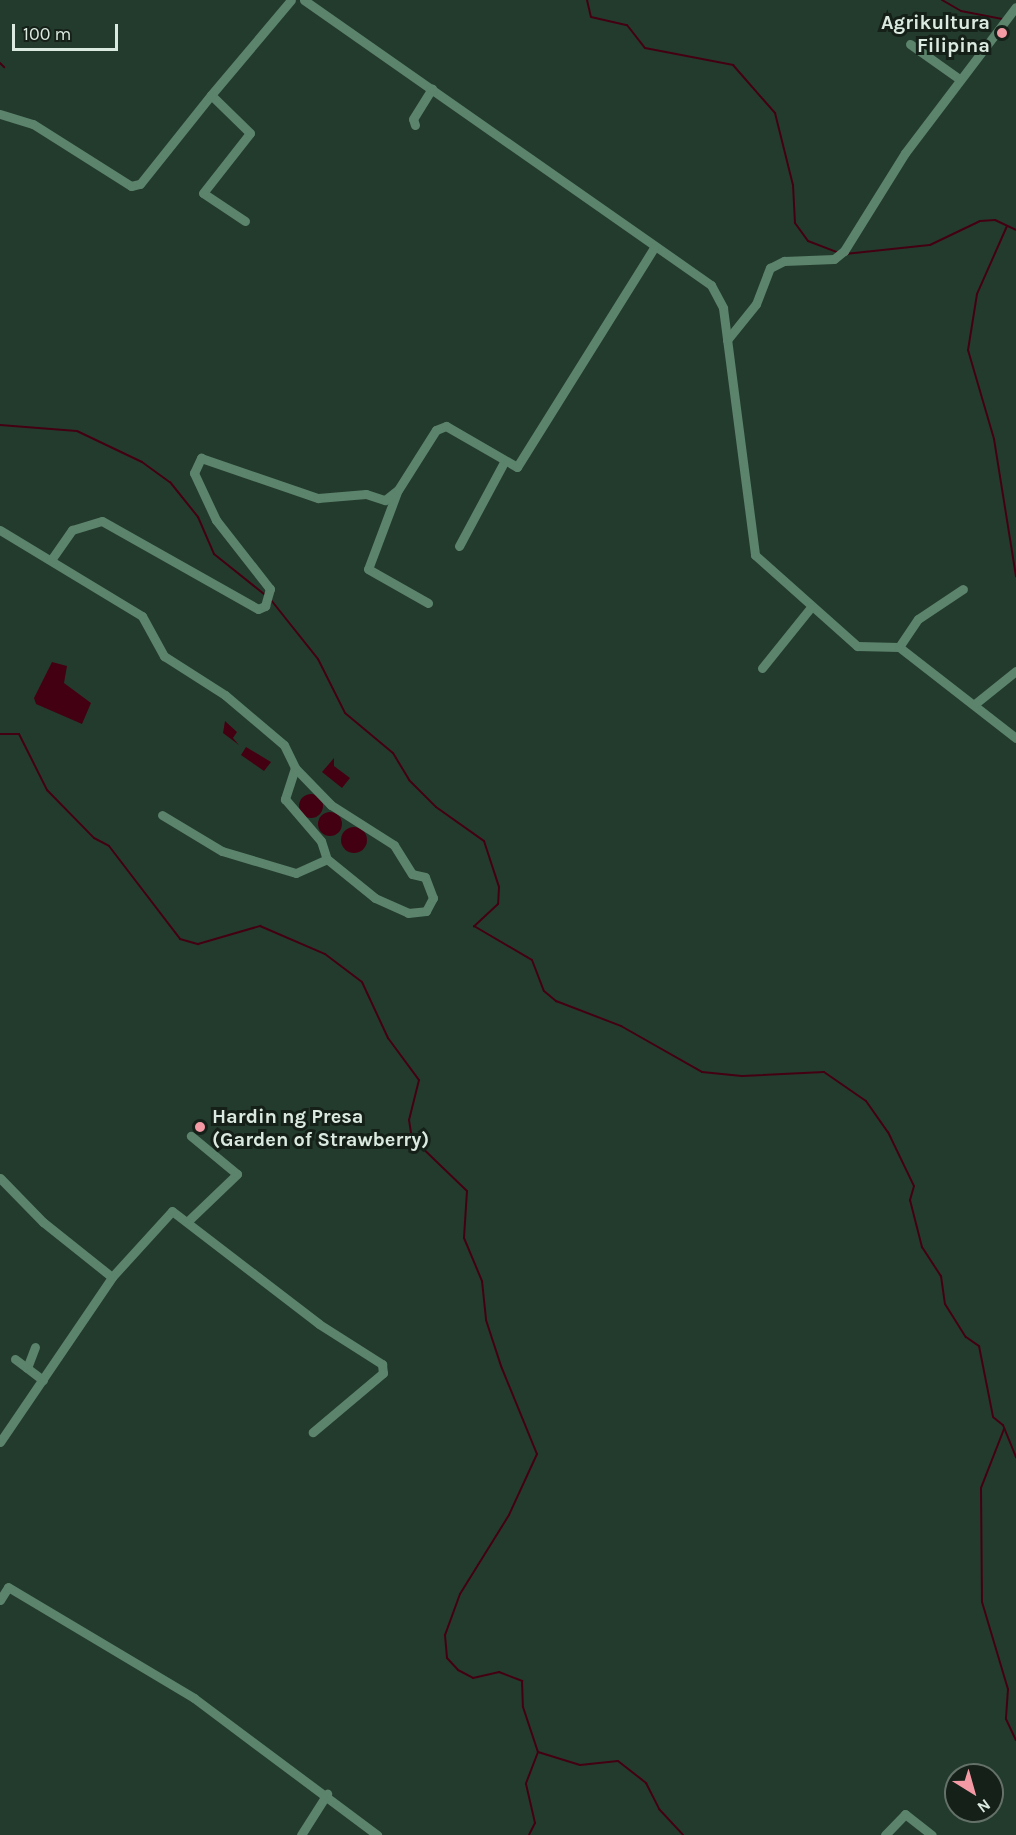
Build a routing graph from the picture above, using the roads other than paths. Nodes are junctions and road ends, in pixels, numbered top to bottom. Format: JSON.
{"nodes":[{"id":1,"x":291,"y":0,"type":"edge"},
{"id":2,"x":304,"y":0,"type":"edge"},
{"id":3,"x":1016,"y":7,"type":"edge"},
{"id":4,"x":910,"y":44,"type":"dead end"},
{"id":5,"x":958,"y":78,"type":"junction"},
{"id":6,"x":432,"y":88,"type":"junction"},
{"id":7,"x":211,"y":95,"type":"junction"},
{"id":8,"x":0,"y":114,"type":"edge"},
{"id":9,"x":416,"y":125,"type":"dead end"},
{"id":10,"x":245,"y":221,"type":"dead end"},
{"id":11,"x":654,"y":248,"type":"junction"},
{"id":12,"x":727,"y":340,"type":"junction"},
{"id":13,"x":504,"y":462,"type":"junction"},
{"id":14,"x":398,"y":490,"type":"junction"},
{"id":15,"x":0,"y":530,"type":"edge"},
{"id":16,"x":459,"y":546,"type":"dead end"},
{"id":17,"x":51,"y":560,"type":"junction"},
{"id":18,"x":963,"y":589,"type":"dead end"},
{"id":19,"x":428,"y":603,"type":"dead end"},
{"id":20,"x":811,"y":607,"type":"junction"},
{"id":21,"x":899,"y":647,"type":"junction"},
{"id":22,"x":762,"y":668,"type":"dead end"},
{"id":23,"x":1016,"y":671,"type":"edge"},
{"id":24,"x":976,"y":704,"type":"junction"},
{"id":25,"x":1016,"y":738,"type":"edge"},
{"id":26,"x":295,"y":768,"type":"junction"},
{"id":27,"x":162,"y":815,"type":"dead end"},
{"id":28,"x":327,"y":859,"type":"junction"},
{"id":29,"x":191,"y":1136,"type":"dead end"},
{"id":30,"x":0,"y":1178,"type":"edge"},
{"id":31,"x":188,"y":1221,"type":"junction"},
{"id":32,"x":112,"y":1277,"type":"junction"},
{"id":33,"x":35,"y":1347,"type":"dead end"},
{"id":34,"x":15,"y":1359,"type":"dead end"},
{"id":35,"x":27,"y":1368,"type":"junction"},
{"id":36,"x":43,"y":1380,"type":"junction"},
{"id":37,"x":313,"y":1432,"type":"dead end"},
{"id":38,"x":0,"y":1442,"type":"edge"},
{"id":39,"x":4,"y":1584,"type":"edge"},
{"id":40,"x":0,"y":1600,"type":"edge"},
{"id":41,"x":327,"y":1794,"type":"junction"},
{"id":42,"x":301,"y":1835,"type":"edge"},
{"id":43,"x":377,"y":1835,"type":"edge"},
{"id":44,"x":885,"y":1835,"type":"edge"},
{"id":45,"x":932,"y":1835,"type":"edge"}],
"edges":[{"from":1,"to":7,"type":"street"},
{"from":2,"to":6,"type":"street"},
{"from":3,"to":5,"type":"street"},
{"from":4,"to":5,"type":"street"},
{"from":5,"to":12,"type":"street"},
{"from":6,"to":9,"type":"street"},
{"from":6,"to":11,"type":"street"},
{"from":7,"to":8,"type":"street"},
{"from":7,"to":10,"type":"street"},
{"from":11,"to":12,"type":"street"},
{"from":11,"to":13,"type":"street"},
{"from":12,"to":20,"type":"street"},
{"from":13,"to":14,"type":"street"},
{"from":13,"to":16,"type":"street"},
{"from":14,"to":17,"type":"street"},
{"from":14,"to":19,"type":"street"},
{"from":15,"to":17,"type":"street"},
{"from":17,"to":26,"type":"street"},
{"from":18,"to":21,"type":"street"},
{"from":20,"to":21,"type":"street"},
{"from":20,"to":22,"type":"street"},
{"from":21,"to":24,"type":"street"},
{"from":23,"to":24,"type":"street"},
{"from":24,"to":25,"type":"street"},
{"from":26,"to":28,"type":"street"},
{"from":26,"to":28,"type":"street"},
{"from":27,"to":28,"type":"street"},
{"from":29,"to":31,"type":"street"},
{"from":30,"to":32,"type":"street"},
{"from":31,"to":32,"type":"street"},
{"from":31,"to":37,"type":"street"},
{"from":32,"to":36,"type":"street"},
{"from":33,"to":35,"type":"street"},
{"from":34,"to":35,"type":"street"},
{"from":35,"to":36,"type":"street"},
{"from":36,"to":38,"type":"street"},
{"from":39,"to":40,"type":"street"},
{"from":39,"to":41,"type":"street"},
{"from":41,"to":42,"type":"street"},
{"from":41,"to":43,"type":"street"},
{"from":44,"to":45,"type":"street"}]}
